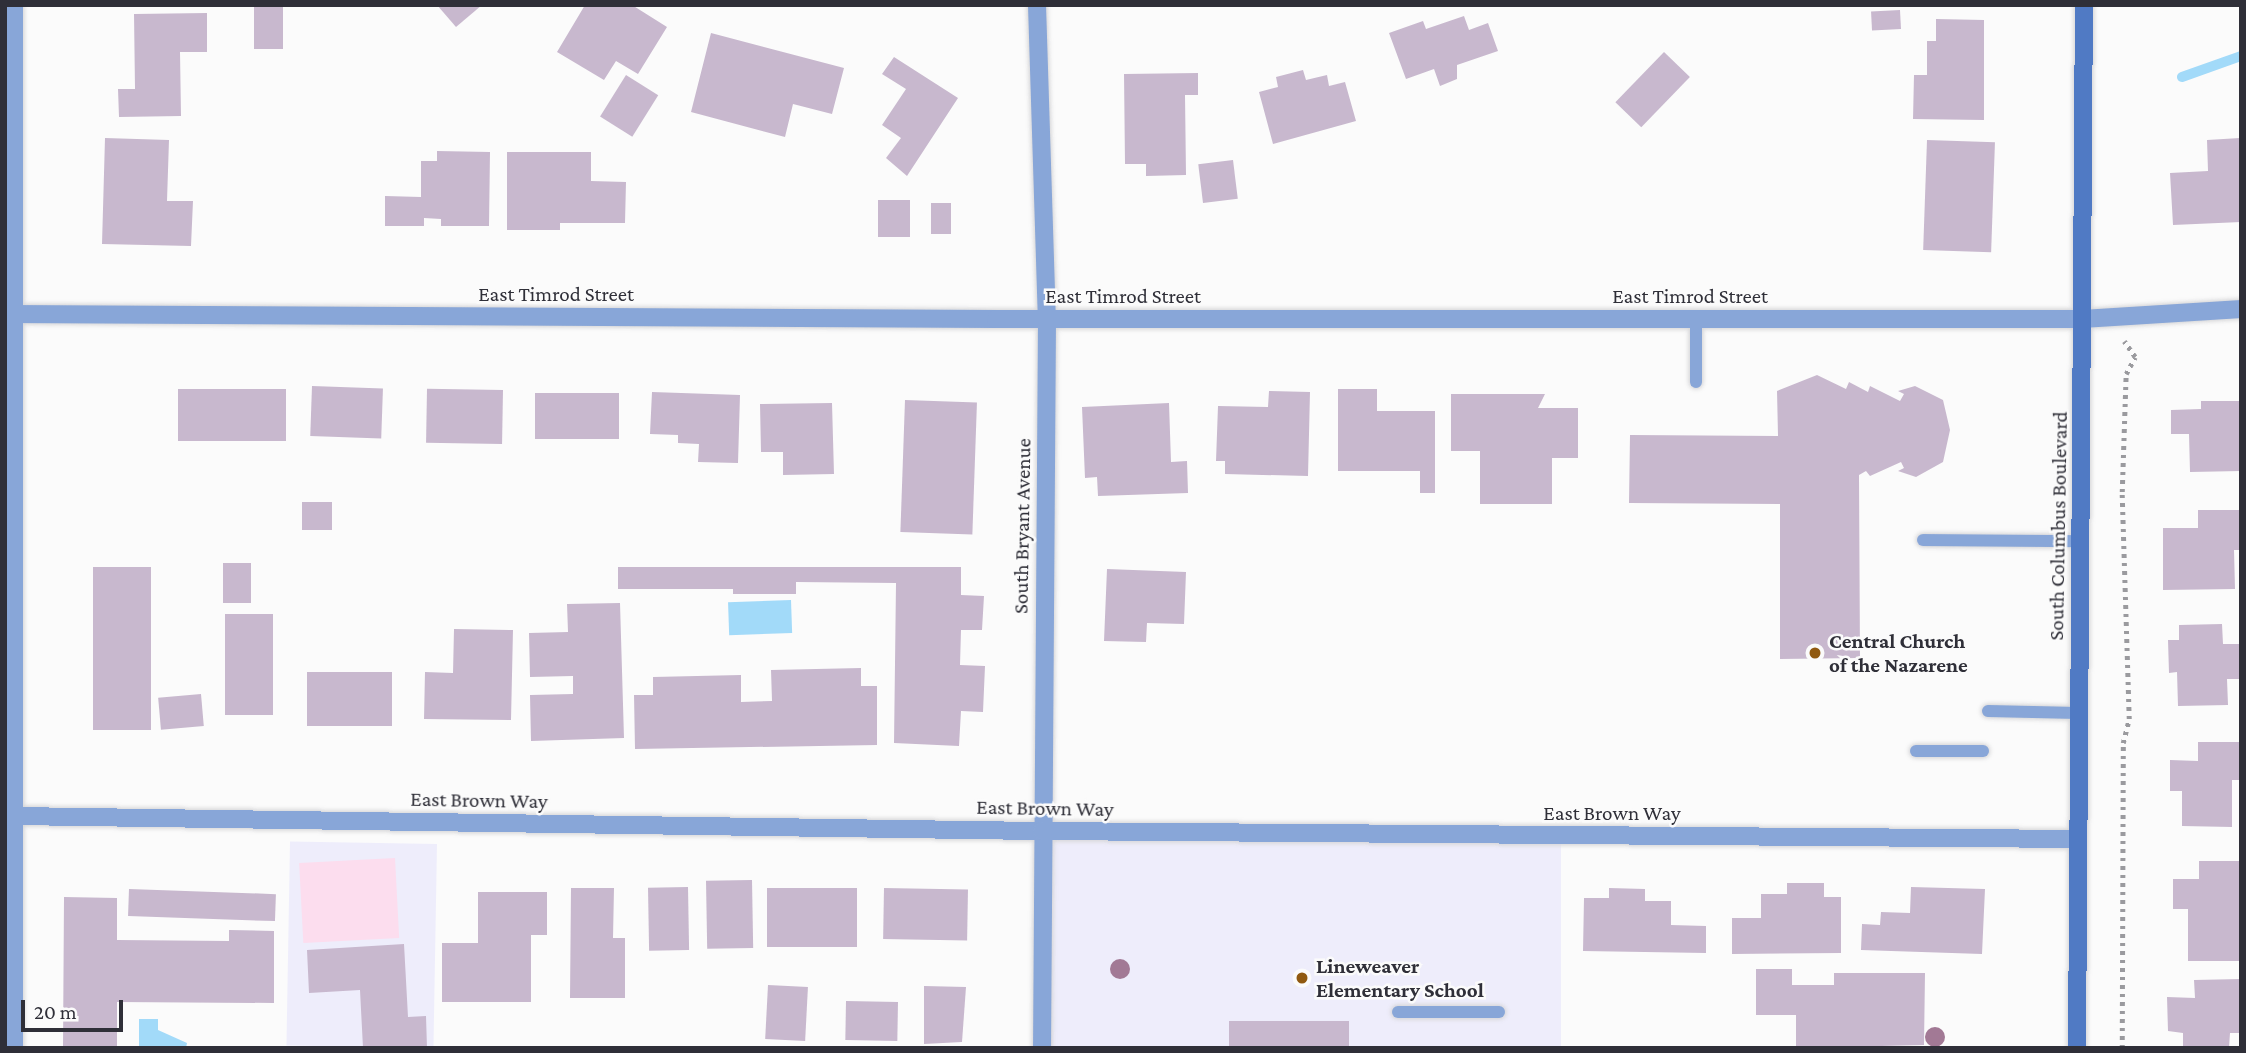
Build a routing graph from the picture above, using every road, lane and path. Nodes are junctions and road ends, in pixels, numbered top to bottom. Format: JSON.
{"nodes":[{"id":1,"x":14,"y":5,"type":"edge"},
{"id":2,"x":1037,"y":5,"type":"edge"},
{"id":3,"x":2084,"y":5,"type":"edge"},
{"id":4,"x":2241,"y":309,"type":"edge"},
{"id":5,"x":9,"y":314,"type":"edge"},
{"id":6,"x":1047,"y":319,"type":"junction"},
{"id":7,"x":1696,"y":319,"type":"junction"},
{"id":8,"x":2083,"y":319,"type":"junction"},
{"id":9,"x":2122,"y":339,"type":"dead end"},
{"id":10,"x":1696,"y":382,"type":"dead end"},
{"id":11,"x":1923,"y":540,"type":"dead end"},
{"id":12,"x":2081,"y":541,"type":"junction"},
{"id":13,"x":1988,"y":711,"type":"dead end"},
{"id":14,"x":2078,"y":713,"type":"junction"},
{"id":15,"x":1916,"y":751,"type":"dead end"},
{"id":16,"x":1983,"y":751,"type":"dead end"},
{"id":17,"x":14,"y":816,"type":"junction"},
{"id":18,"x":1042,"y":831,"type":"junction"},
{"id":19,"x":2076,"y":839,"type":"junction"},
{"id":20,"x":1398,"y":1012,"type":"dead end"},
{"id":21,"x":1499,"y":1012,"type":"dead end"},
{"id":22,"x":13,"y":1048,"type":"edge"},
{"id":23,"x":1042,"y":1048,"type":"edge"},
{"id":24,"x":2077,"y":1048,"type":"edge"},
{"id":25,"x":2122,"y":1048,"type":"edge"}],
"edges":[{"from":1,"to":5,"type":"street"},
{"from":2,"to":6,"type":"street","name":"South Bryant Avenue"},
{"from":3,"to":8,"type":"street","name":"South Columbus Boulevard"},
{"from":4,"to":8,"type":"street","name":"East Timrod Street"},
{"from":5,"to":6,"type":"street","name":"East Timrod Street"},
{"from":5,"to":17,"type":"street"},
{"from":6,"to":7,"type":"street","name":"East Timrod Street"},
{"from":6,"to":18,"type":"street","name":"South Bryant Avenue"},
{"from":7,"to":8,"type":"street","name":"East Timrod Street"},
{"from":7,"to":10,"type":"lane"},
{"from":8,"to":12,"type":"street","name":"South Columbus Boulevard"},
{"from":9,"to":25,"type":"path"},
{"from":11,"to":12,"type":"lane"},
{"from":12,"to":14,"type":"street","name":"South Columbus Boulevard"},
{"from":13,"to":14,"type":"lane"},
{"from":14,"to":19,"type":"street","name":"South Columbus Boulevard"},
{"from":15,"to":16,"type":"lane"},
{"from":17,"to":18,"type":"street","name":"East Brown Way"},
{"from":17,"to":22,"type":"street"},
{"from":18,"to":19,"type":"street","name":"East Brown Way"},
{"from":18,"to":23,"type":"street","name":"South Bryant Avenue"},
{"from":19,"to":24,"type":"street","name":"South Columbus Boulevard"},
{"from":20,"to":21,"type":"lane"}]}
